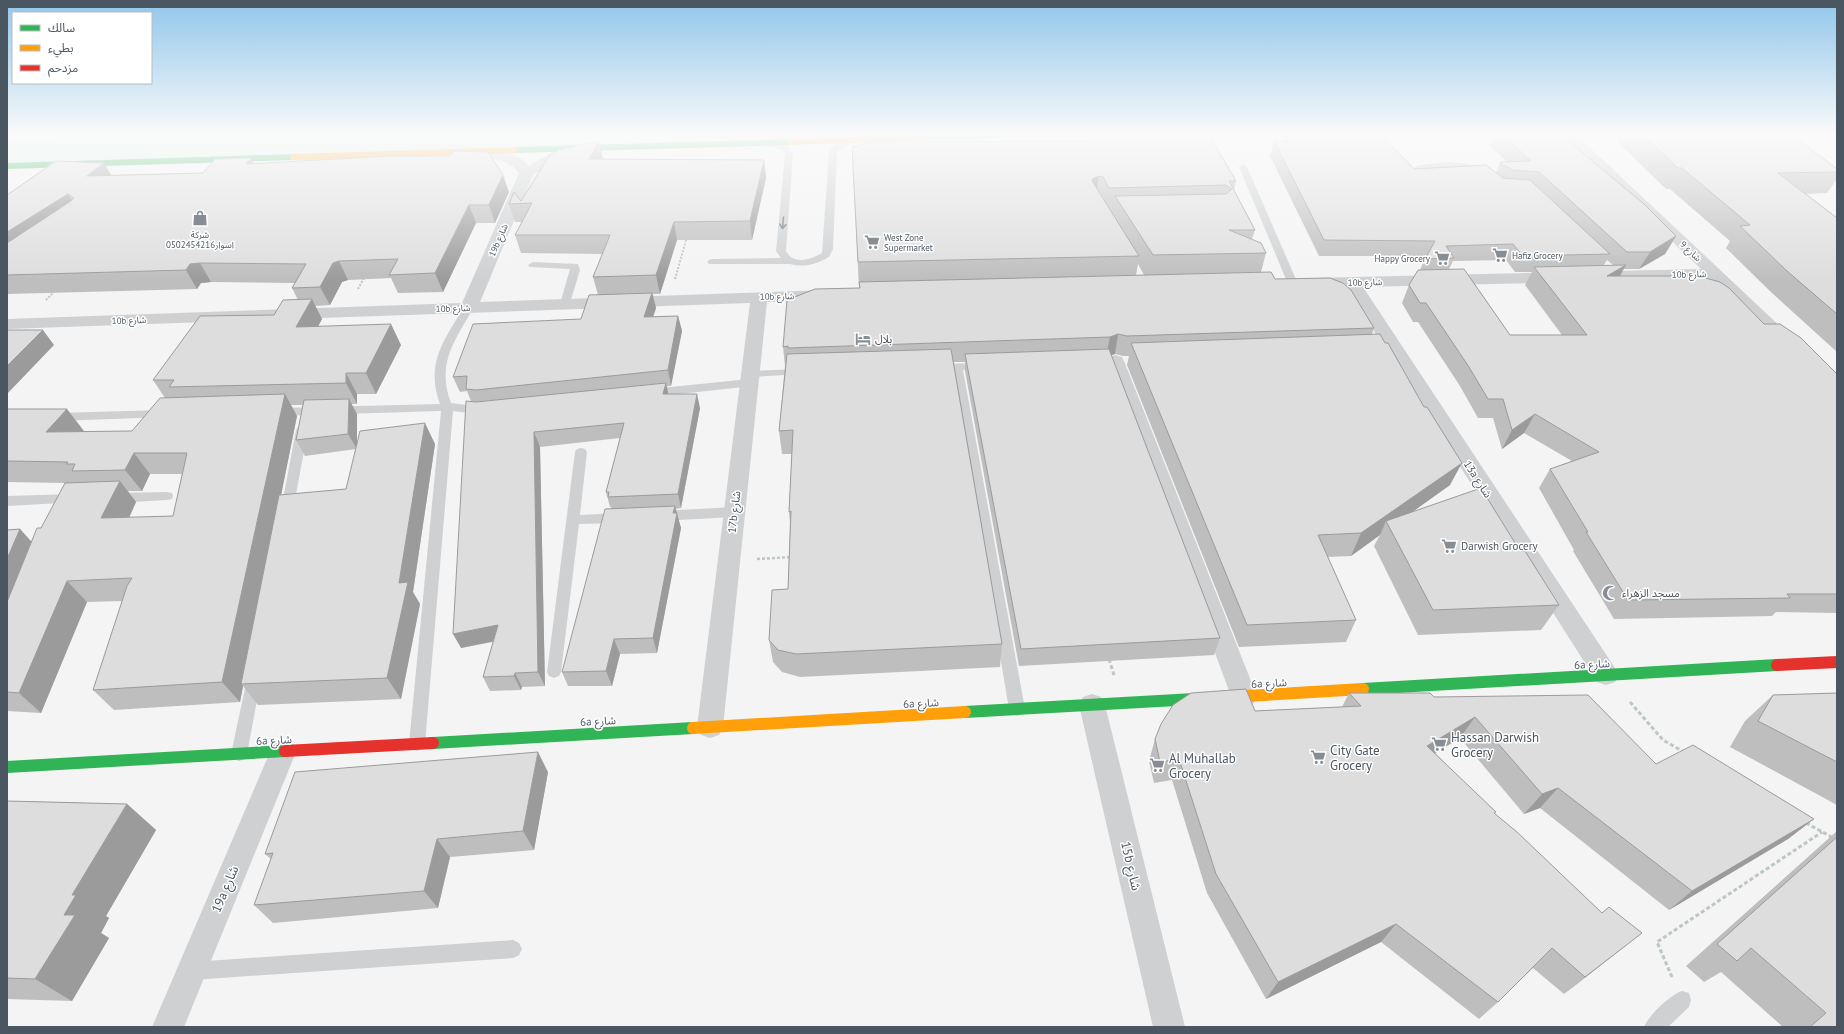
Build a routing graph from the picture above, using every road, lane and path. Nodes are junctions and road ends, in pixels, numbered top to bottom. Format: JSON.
{"nodes":[{"id":1,"x":522,"y":183,"type":"edge"},
{"id":2,"x":787,"y":183,"type":"edge"},
{"id":3,"x":831,"y":183,"type":"edge"},
{"id":4,"x":1249,"y":183,"type":"edge"},
{"id":5,"x":1622,"y":183,"type":"edge"},
{"id":6,"x":688,"y":234,"type":"edge"},
{"id":7,"x":790,"y":261,"type":"junction"},
{"id":8,"x":712,"y":262,"type":"dead end"},
{"id":9,"x":533,"y":265,"type":"dead end"},
{"id":10,"x":368,"y":272,"type":"edge"},
{"id":11,"x":1715,"y":274,"type":"junction"},
{"id":12,"x":1351,"y":282,"type":"junction"},
{"id":13,"x":1286,"y":284,"type":"joint"},
{"id":14,"x":56,"y":289,"type":"edge"},
{"id":15,"x":845,"y":295,"type":"edge"},
{"id":16,"x":759,"y":297,"type":"junction"},
{"id":17,"x":669,"y":300,"type":"junction"},
{"id":18,"x":565,"y":304,"type":"junction"},
{"id":19,"x":468,"y":307,"type":"junction"},
{"id":20,"x":344,"y":312,"type":"junction"},
{"id":21,"x":7,"y":324,"type":"edge"},
{"id":22,"x":26,"y":324,"type":"junction"},
{"id":23,"x":1802,"y":356,"type":"edge"},
{"id":24,"x":1117,"y":361,"type":"dead end"},
{"id":25,"x":996,"y":365,"type":"edge"},
{"id":26,"x":957,"y":367,"type":"junction"},
{"id":27,"x":925,"y":368,"type":"edge"},
{"id":28,"x":814,"y":372,"type":"edge"},
{"id":29,"x":749,"y":379,"type":"junction"},
{"id":30,"x":638,"y":394,"type":"edge"},
{"id":31,"x":447,"y":407,"type":"junction"},
{"id":32,"x":497,"y":409,"type":"edge"},
{"id":33,"x":306,"y":411,"type":"junction"},
{"id":34,"x":267,"y":412,"type":"edge"},
{"id":35,"x":172,"y":414,"type":"edge"},
{"id":36,"x":46,"y":417,"type":"edge"},
{"id":37,"x":581,"y":452,"type":"dead end"},
{"id":38,"x":168,"y":496,"type":"dead end"},
{"id":39,"x":106,"y":498,"type":"edge"},
{"id":40,"x":90,"y":499,"type":"edge"},
{"id":41,"x":67,"y":500,"type":"junction"},
{"id":42,"x":7,"y":501,"type":"edge"},
{"id":43,"x":734,"y":512,"type":"junction"},
{"id":44,"x":62,"y":514,"type":"edge"},
{"id":45,"x":650,"y":516,"type":"edge"},
{"id":46,"x":634,"y":517,"type":"edge"},
{"id":47,"x":285,"y":520,"type":"edge"},
{"id":48,"x":573,"y":520,"type":"junction"},
{"id":49,"x":799,"y":557,"type":"edge"},
{"id":50,"x":728,"y":560,"type":"junction"},
{"id":51,"x":1108,"y":652,"type":"edge"},
{"id":52,"x":1837,"y":662,"type":"edge"},
{"id":53,"x":256,"y":668,"type":"edge"},
{"id":54,"x":554,"y":672,"type":"dead end"},
{"id":55,"x":1606,"y":675,"type":"junction"},
{"id":56,"x":1244,"y":696,"type":"junction"},
{"id":57,"x":1121,"y":703,"type":"junction"},
{"id":58,"x":1092,"y":705,"type":"junction"},
{"id":59,"x":1017,"y":709,"type":"junction"},
{"id":60,"x":710,"y":727,"type":"junction"},
{"id":61,"x":417,"y":744,"type":"junction"},
{"id":62,"x":282,"y":752,"type":"junction"},
{"id":63,"x":239,"y":754,"type":"junction"},
{"id":64,"x":1690,"y":756,"type":"edge"},
{"id":65,"x":7,"y":767,"type":"edge"},
{"id":66,"x":1801,"y":820,"type":"edge"},
{"id":67,"x":1822,"y":832,"type":"junction"},
{"id":68,"x":1837,"y":840,"type":"edge"},
{"id":69,"x":513,"y":949,"type":"dead end"},
{"id":70,"x":192,"y":971,"type":"junction"},
{"id":71,"x":1682,"y":1000,"type":"joint"},
{"id":72,"x":168,"y":1027,"type":"edge"},
{"id":73,"x":1170,"y":1027,"type":"edge"},
{"id":74,"x":1654,"y":1027,"type":"edge"}],
"edges":[{"from":1,"to":19,"type":"street","name":"19b شارع"},
{"from":2,"to":7,"type":"lane","one_way":true},
{"from":3,"to":7,"type":"lane"},
{"from":4,"to":13,"type":"lane"},
{"from":5,"to":11,"type":"street","name":"شارع 9"},
{"from":6,"to":17,"type":"path"},
{"from":7,"to":8,"type":"lane"},
{"from":9,"to":18,"type":"lane"},
{"from":10,"to":20,"type":"path"},
{"from":11,"to":12,"type":"street","name":"10b شارع"},
{"from":11,"to":23,"type":"street","name":"شارع 9"},
{"from":12,"to":13,"type":"street","name":"10b شارع"},
{"from":12,"to":55,"type":"street","name":"13a شارع"},
{"from":14,"to":22,"type":"path"},
{"from":15,"to":16,"type":"street","name":"10b شارع"},
{"from":16,"to":17,"type":"street","name":"10b شارع"},
{"from":16,"to":29,"type":"street","name":"17b شارع"},
{"from":17,"to":18,"type":"street","name":"10b شارع"},
{"from":18,"to":19,"type":"street","name":"10b شارع"},
{"from":19,"to":20,"type":"street","name":"10b شارع"},
{"from":19,"to":31,"type":"lane"},
{"from":20,"to":22,"type":"street","name":"10b شارع"},
{"from":21,"to":22,"type":"street","name":"10b شارع"},
{"from":24,"to":56,"type":"street"},
{"from":25,"to":26,"type":"lane"},
{"from":26,"to":27,"type":"lane"},
{"from":26,"to":59,"type":"lane"},
{"from":28,"to":29,"type":"lane"},
{"from":29,"to":30,"type":"lane"},
{"from":29,"to":43,"type":"street","name":"17b شارع"},
{"from":31,"to":32,"type":"lane"},
{"from":31,"to":33,"type":"lane"},
{"from":31,"to":61,"type":"lane"},
{"from":33,"to":34,"type":"lane"},
{"from":33,"to":47,"type":"lane"},
{"from":35,"to":36,"type":"lane"},
{"from":37,"to":48,"type":"lane"},
{"from":38,"to":39,"type":"lane"},
{"from":40,"to":41,"type":"lane"},
{"from":41,"to":42,"type":"lane"},
{"from":41,"to":44,"type":"lane"},
{"from":43,"to":45,"type":"lane"},
{"from":43,"to":50,"type":"street","name":"17b شارع"},
{"from":46,"to":48,"type":"lane"},
{"from":48,"to":54,"type":"lane"},
{"from":49,"to":50,"type":"path"},
{"from":50,"to":60,"type":"street","name":"17b شارع"},
{"from":51,"to":57,"type":"path"},
{"from":52,"to":55,"type":"street","name":"6a شارع"},
{"from":53,"to":63,"type":"lane"},
{"from":55,"to":56,"type":"street","name":"6a شارع"},
{"from":55,"to":64,"type":"path"},
{"from":56,"to":57,"type":"street","name":"6a شارع"},
{"from":57,"to":58,"type":"street","name":"6a شارع"},
{"from":58,"to":59,"type":"street","name":"6a شارع"},
{"from":58,"to":73,"type":"street","name":"15b شارع"},
{"from":59,"to":60,"type":"street","name":"6a شارع"},
{"from":60,"to":61,"type":"street","name":"6a شارع"},
{"from":61,"to":62,"type":"street","name":"6a شارع"},
{"from":62,"to":63,"type":"street","name":"6a شارع"},
{"from":62,"to":70,"type":"street","name":"19a شارع"},
{"from":63,"to":65,"type":"street","name":"6a شارع"},
{"from":66,"to":67,"type":"path"},
{"from":67,"to":68,"type":"path"},
{"from":67,"to":71,"type":"path"},
{"from":69,"to":70,"type":"lane"},
{"from":70,"to":72,"type":"street","name":"19a شارع"},
{"from":71,"to":74,"type":"lane"}]}
